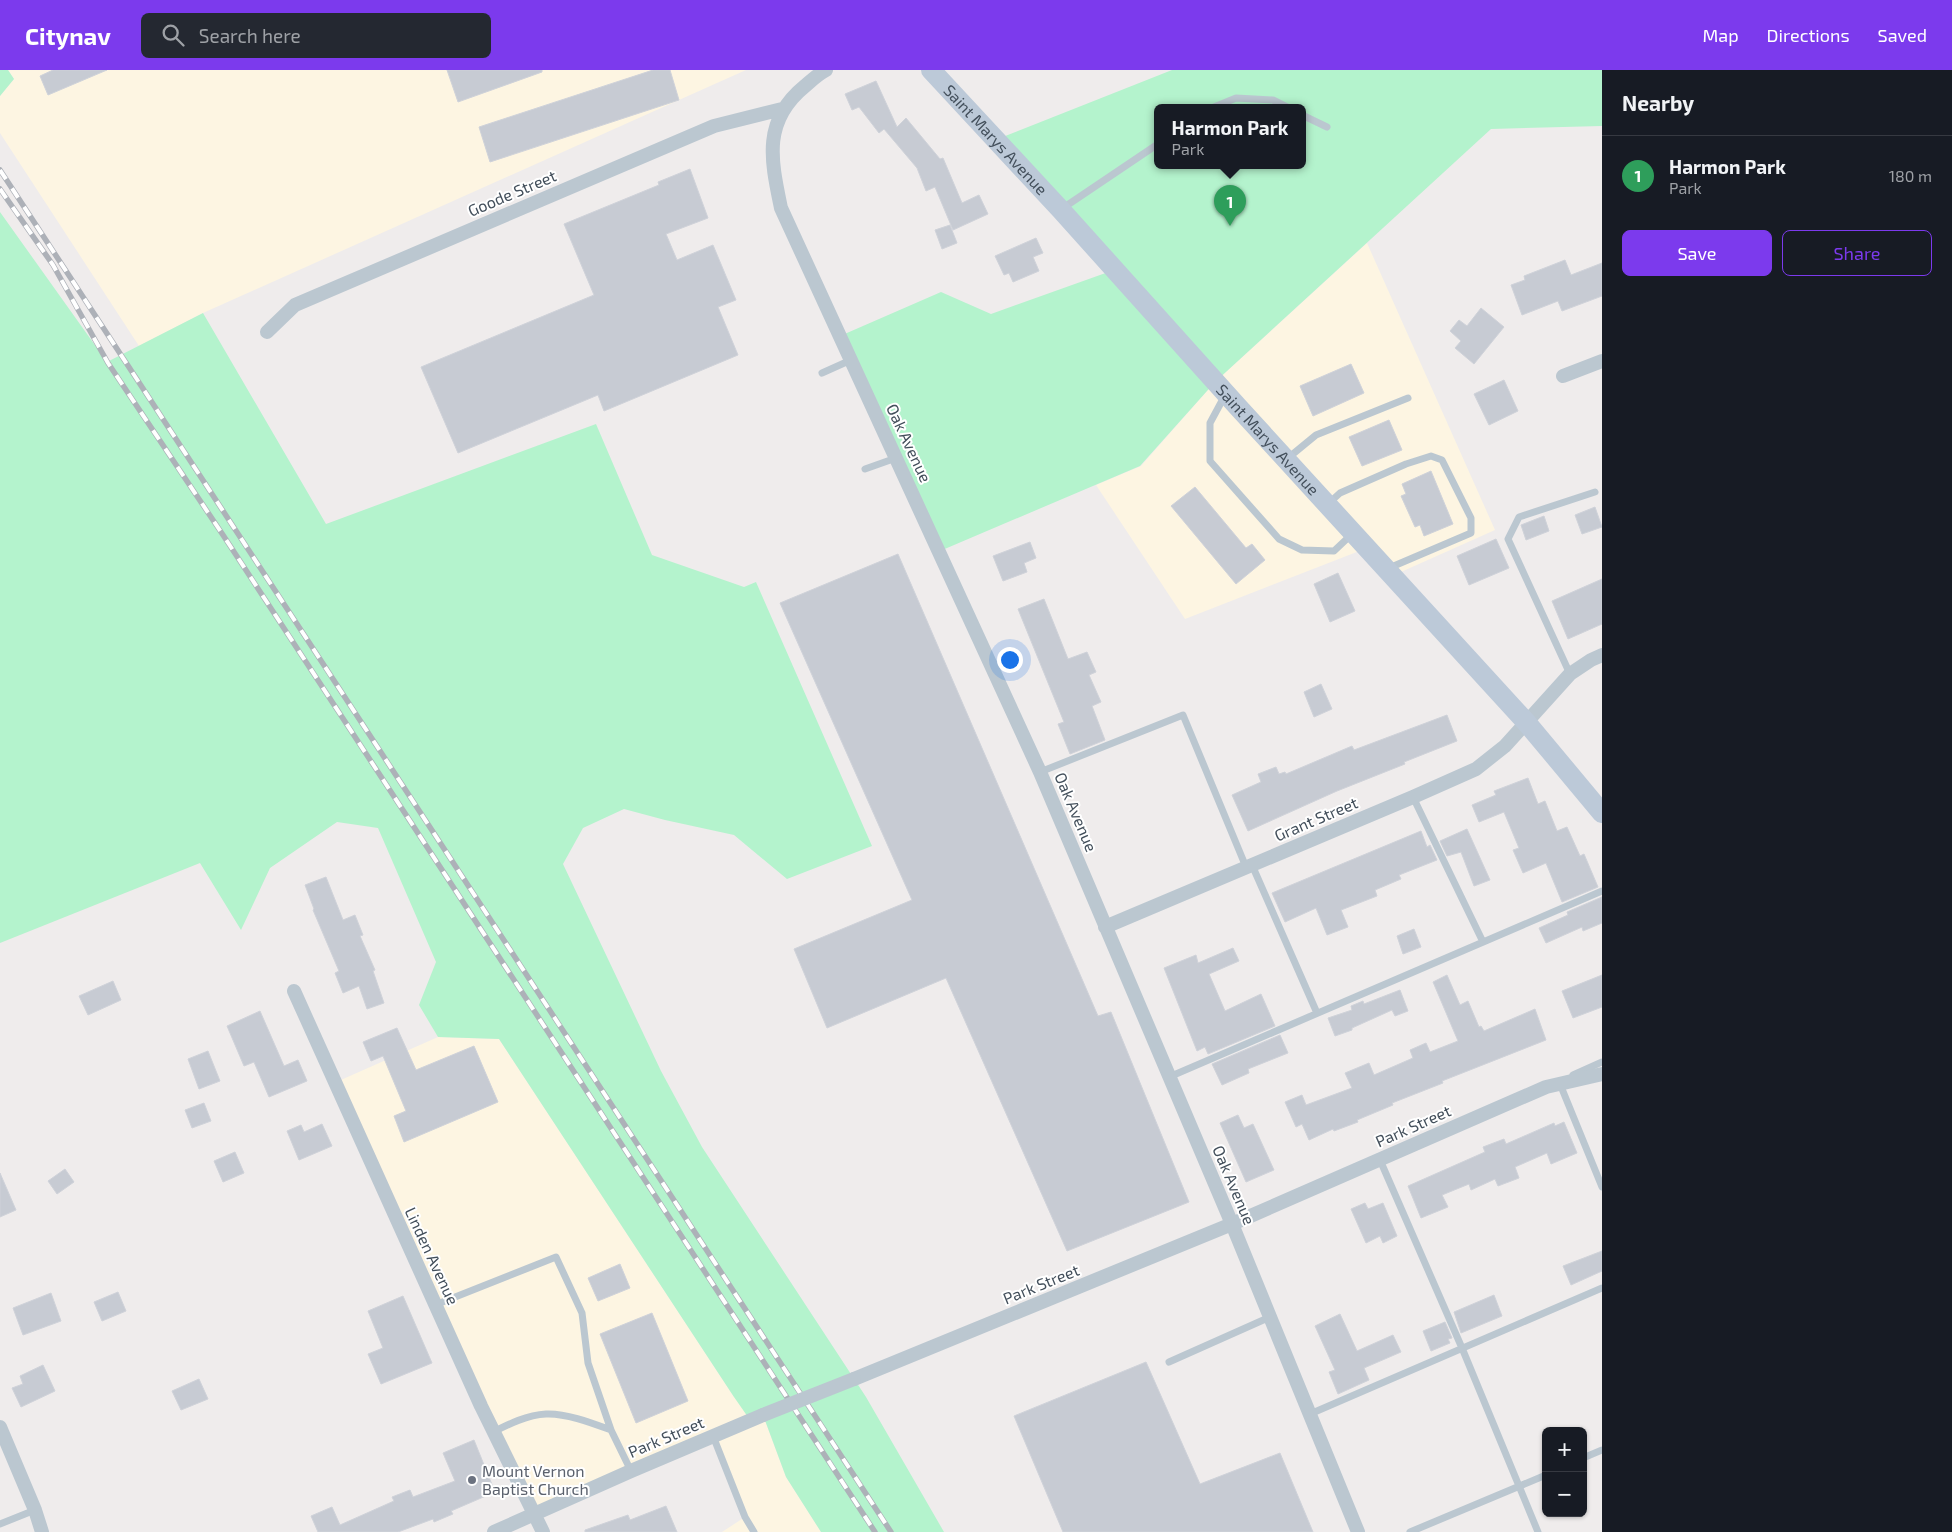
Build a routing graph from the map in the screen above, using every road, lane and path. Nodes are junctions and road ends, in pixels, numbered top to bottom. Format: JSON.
{"nodes":[{"id":1,"x":826,"y":70,"type":"edge"},
{"id":2,"x":931,"y":70,"type":"edge"},
{"id":3,"x":1221,"y":104,"type":"edge"},
{"id":4,"x":1281,"y":104,"type":"edge"},
{"id":5,"x":782,"y":109,"type":"junction"},
{"id":6,"x":1306,"y":117,"type":"edge"},
{"id":7,"x":1326,"y":127,"type":"dead end"},
{"id":8,"x":1154,"y":147,"type":"edge"},
{"id":9,"x":1061,"y":210,"type":"junction"},
{"id":10,"x":267,"y":332,"type":"dead end"},
{"id":11,"x":851,"y":360,"type":"junction"},
{"id":12,"x":1602,"y":361,"type":"edge"},
{"id":13,"x":822,"y":373,"type":"dead end"},
{"id":14,"x":1563,"y":376,"type":"dead end"},
{"id":15,"x":1226,"y":394,"type":"junction"},
{"id":16,"x":1408,"y":398,"type":"dead end"},
{"id":17,"x":896,"y":458,"type":"junction"},
{"id":18,"x":1286,"y":460,"type":"junction"},
{"id":19,"x":865,"y":469,"type":"dead end"},
{"id":20,"x":1595,"y":492,"type":"dead end"},
{"id":21,"x":1327,"y":505,"type":"junction"},
{"id":22,"x":1353,"y":533,"type":"junction"},
{"id":23,"x":1386,"y":569,"type":"junction"},
{"id":24,"x":1602,"y":655,"type":"edge"},
{"id":25,"x":1570,"y":674,"type":"junction"},
{"id":26,"x":1526,"y":722,"type":"junction"},
{"id":27,"x":1040,"y":772,"type":"junction"},
{"id":28,"x":1413,"y":797,"type":"junction"},
{"id":29,"x":1602,"y":813,"type":"edge"},
{"id":30,"x":1249,"y":866,"type":"junction"},
{"id":31,"x":1602,"y":891,"type":"edge"},
{"id":32,"x":1105,"y":927,"type":"junction"},
{"id":33,"x":1483,"y":942,"type":"junction"},
{"id":34,"x":294,"y":991,"type":"dead end"},
{"id":35,"x":1317,"y":1013,"type":"junction"},
{"id":36,"x":1602,"y":1062,"type":"edge"},
{"id":37,"x":1602,"y":1074,"type":"edge"},
{"id":38,"x":1169,"y":1077,"type":"junction"},
{"id":39,"x":1553,"y":1086,"type":"junction"},
{"id":40,"x":1380,"y":1160,"type":"junction"},
{"id":41,"x":1602,"y":1187,"type":"edge"},
{"id":42,"x":1232,"y":1224,"type":"junction"},
{"id":43,"x":1602,"y":1288,"type":"edge"},
{"id":44,"x":435,"y":1305,"type":"junction"},
{"id":45,"x":1270,"y":1317,"type":"junction"},
{"id":46,"x":1462,"y":1348,"type":"junction"},
{"id":47,"x":1169,"y":1362,"type":"dead end"},
{"id":48,"x":1310,"y":1414,"type":"junction"},
{"id":49,"x":0,"y":1427,"type":"edge"},
{"id":50,"x":611,"y":1430,"type":"junction"},
{"id":51,"x":493,"y":1432,"type":"junction"},
{"id":52,"x":713,"y":1436,"type":"junction"},
{"id":53,"x":1602,"y":1450,"type":"edge"},
{"id":54,"x":1587,"y":1456,"type":"edge"},
{"id":55,"x":631,"y":1471,"type":"junction"},
{"id":56,"x":1542,"y":1478,"type":"edge"},
{"id":57,"x":1520,"y":1487,"type":"junction"},
{"id":58,"x":35,"y":1510,"type":"junction"},
{"id":59,"x":535,"y":1514,"type":"junction"},
{"id":60,"x":0,"y":1524,"type":"edge"},
{"id":61,"x":42,"y":1532,"type":"edge"},
{"id":62,"x":494,"y":1532,"type":"edge"},
{"id":63,"x":543,"y":1532,"type":"edge"},
{"id":64,"x":754,"y":1532,"type":"edge"},
{"id":65,"x":1358,"y":1532,"type":"edge"},
{"id":66,"x":1410,"y":1532,"type":"edge"},
{"id":67,"x":1538,"y":1532,"type":"edge"}],
"edges":[{"from":1,"to":5,"type":"street"},
{"from":2,"to":9,"type":"main road","name":"Saint Marys Avenue"},
{"from":3,"to":4,"type":"lane"},
{"from":5,"to":10,"type":"street","name":"Goode Street"},
{"from":5,"to":11,"type":"street","name":"Oak Avenue"},
{"from":6,"to":7,"type":"lane"},
{"from":8,"to":9,"type":"lane"},
{"from":9,"to":15,"type":"main road","name":"Saint Marys Avenue"},
{"from":11,"to":13,"type":"lane"},
{"from":11,"to":17,"type":"street","name":"Oak Avenue"},
{"from":12,"to":14,"type":"street"},
{"from":15,"to":18,"type":"main road","name":"Saint Marys Avenue"},
{"from":15,"to":22,"type":"lane"},
{"from":16,"to":18,"type":"lane"},
{"from":17,"to":19,"type":"lane"},
{"from":17,"to":27,"type":"street","name":"Oak Avenue"},
{"from":18,"to":21,"type":"main road","name":"Saint Marys Avenue"},
{"from":20,"to":25,"type":"lane"},
{"from":21,"to":22,"type":"main road","name":"Saint Marys Avenue"},
{"from":21,"to":23,"type":"lane"},
{"from":22,"to":23,"type":"main road","name":"Saint Marys Avenue"},
{"from":23,"to":26,"type":"main road","name":"Saint Marys Avenue"},
{"from":24,"to":25,"type":"street","name":"Grant Street"},
{"from":25,"to":26,"type":"street","name":"Grant Street"},
{"from":26,"to":28,"type":"street","name":"Grant Street"},
{"from":26,"to":29,"type":"main road","name":"Saint Marys Avenue"},
{"from":27,"to":30,"type":"lane"},
{"from":27,"to":32,"type":"street","name":"Oak Avenue"},
{"from":28,"to":30,"type":"street","name":"Grant Street"},
{"from":28,"to":33,"type":"lane"},
{"from":30,"to":32,"type":"street","name":"Grant Street"},
{"from":30,"to":35,"type":"lane"},
{"from":31,"to":33,"type":"lane"},
{"from":32,"to":38,"type":"street","name":"Oak Avenue"},
{"from":33,"to":35,"type":"lane"},
{"from":34,"to":44,"type":"street","name":"Linden Avenue"},
{"from":35,"to":38,"type":"lane"},
{"from":36,"to":39,"type":"lane"},
{"from":37,"to":39,"type":"street","name":"Park Street"},
{"from":38,"to":42,"type":"street","name":"Oak Avenue"},
{"from":39,"to":40,"type":"street","name":"Park Street"},
{"from":39,"to":41,"type":"lane"},
{"from":40,"to":42,"type":"street","name":"Park Street"},
{"from":40,"to":46,"type":"lane"},
{"from":42,"to":45,"type":"street","name":"Oak Avenue"},
{"from":42,"to":52,"type":"street","name":"Park Street","bridge":true},
{"from":43,"to":46,"type":"lane"},
{"from":44,"to":50,"type":"lane"},
{"from":44,"to":51,"type":"street","name":"Linden Avenue"},
{"from":45,"to":47,"type":"lane"},
{"from":45,"to":48,"type":"street","name":"Oak Avenue"},
{"from":46,"to":48,"type":"lane"},
{"from":46,"to":57,"type":"lane"},
{"from":48,"to":65,"type":"street","name":"Oak Avenue"},
{"from":49,"to":58,"type":"street"},
{"from":50,"to":51,"type":"lane"},
{"from":50,"to":55,"type":"lane"},
{"from":51,"to":59,"type":"street","name":"Linden Avenue"},
{"from":52,"to":55,"type":"street","name":"Park Street"},
{"from":52,"to":64,"type":"lane"},
{"from":53,"to":54,"type":"lane"},
{"from":55,"to":59,"type":"street","name":"Park Street"},
{"from":56,"to":57,"type":"lane"},
{"from":57,"to":66,"type":"lane"},
{"from":57,"to":67,"type":"lane"},
{"from":58,"to":60,"type":"lane"},
{"from":58,"to":61,"type":"street"},
{"from":59,"to":62,"type":"street","name":"Park Street"},
{"from":59,"to":63,"type":"street","name":"Linden Avenue"}]}
